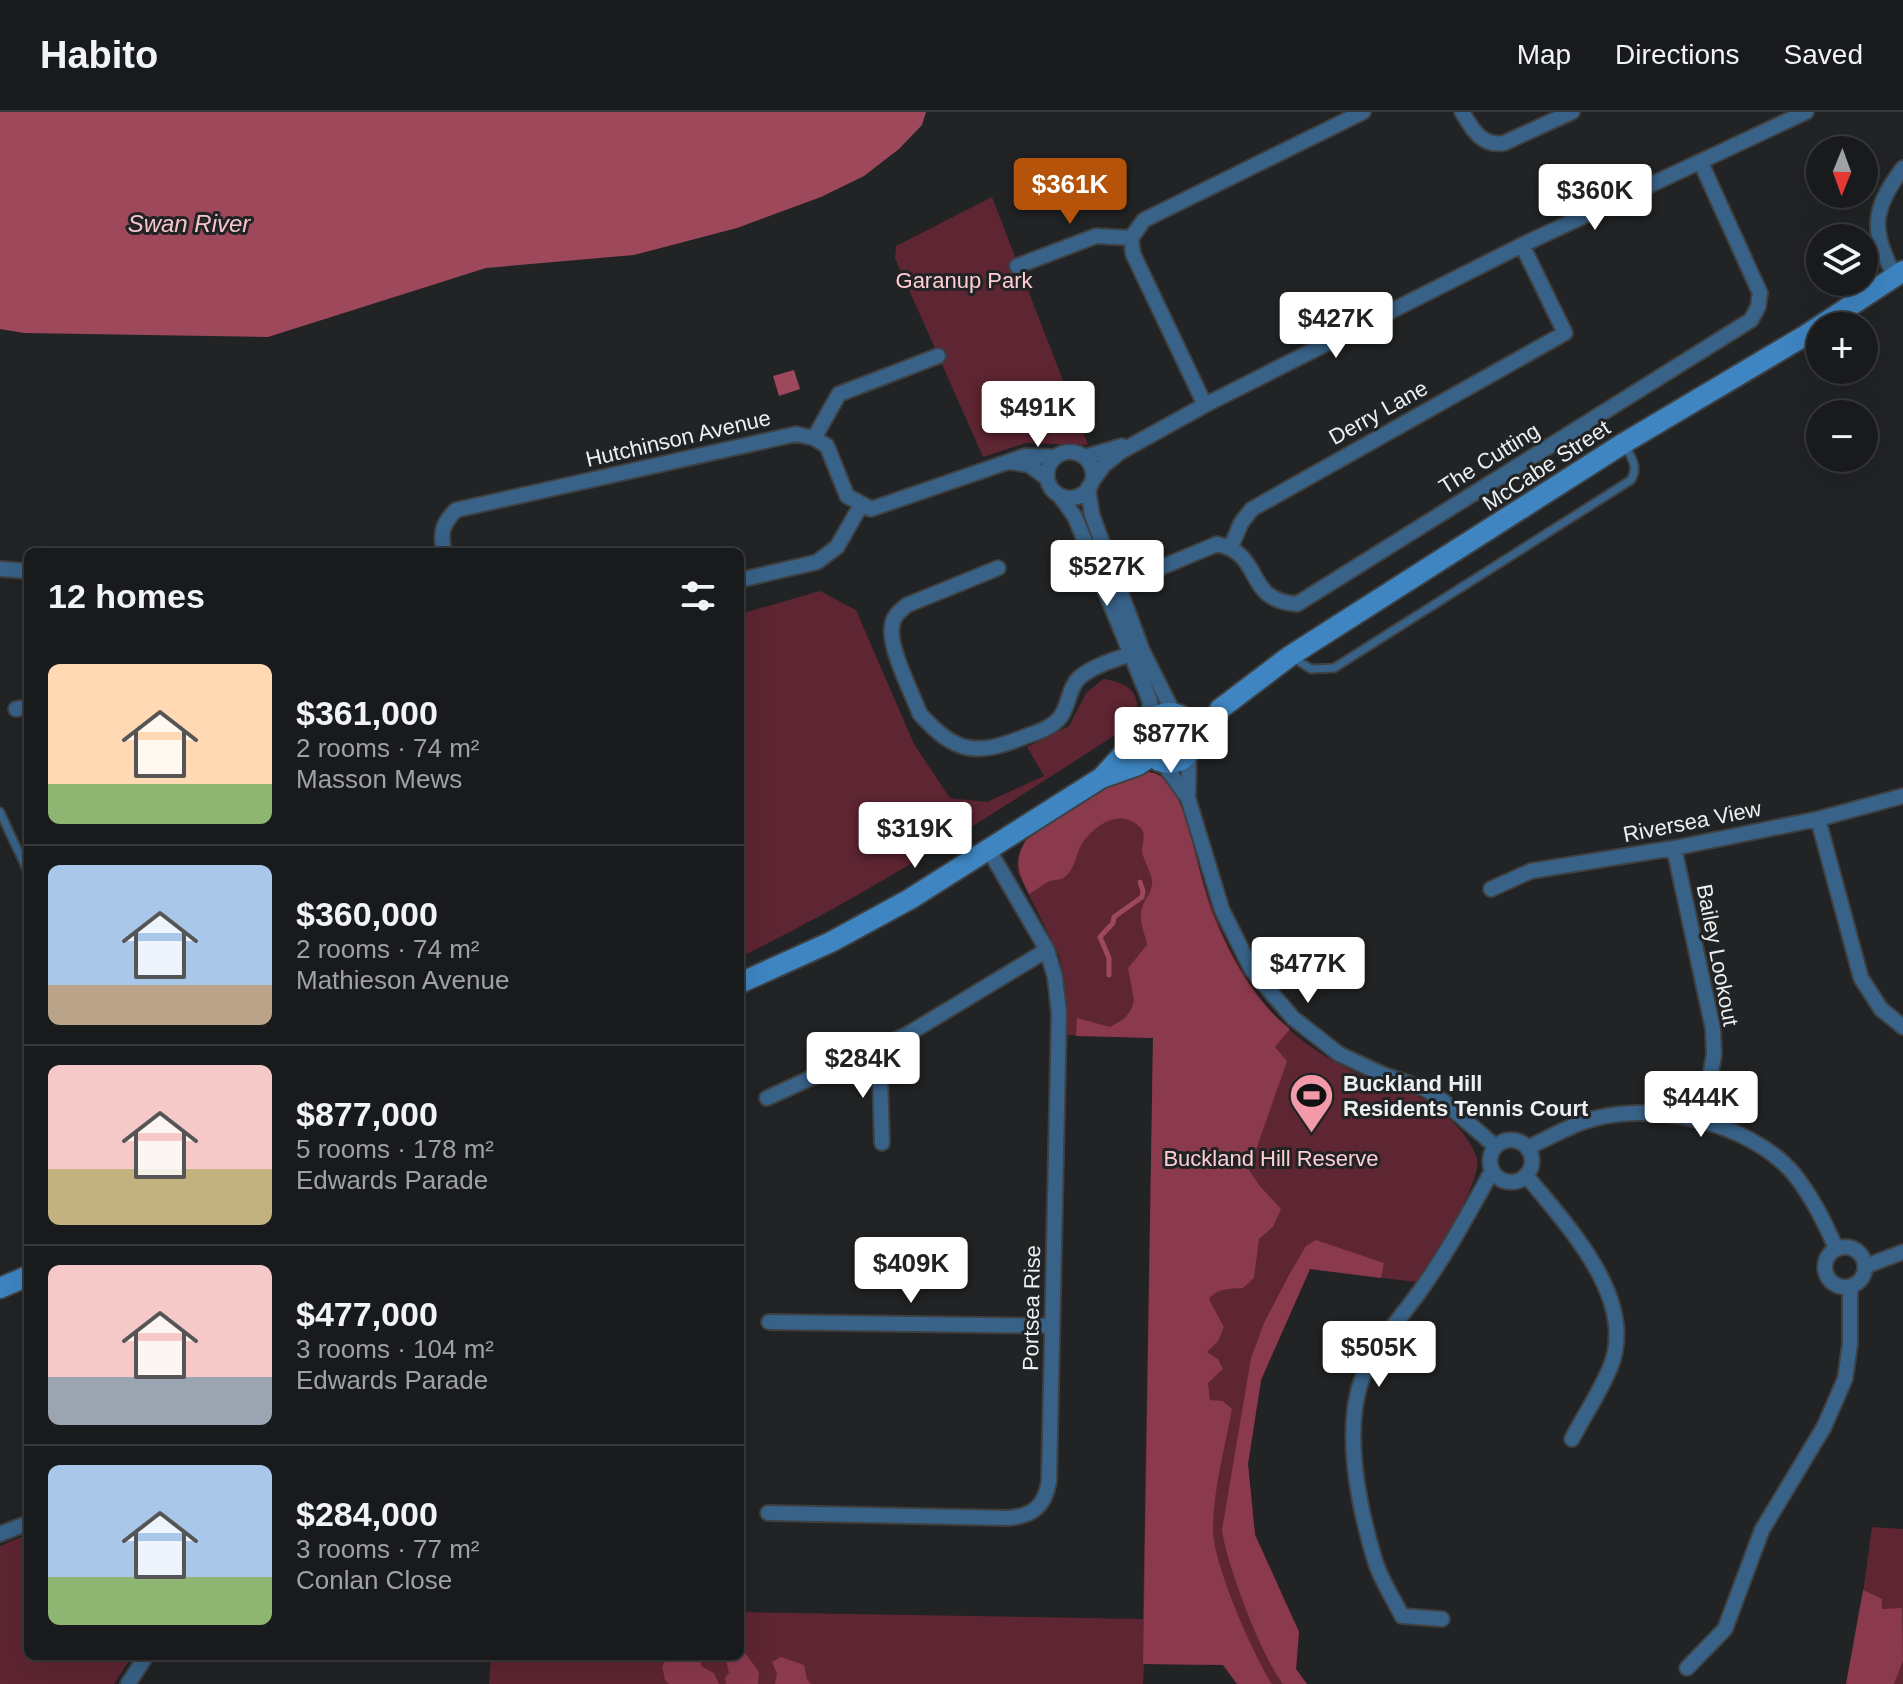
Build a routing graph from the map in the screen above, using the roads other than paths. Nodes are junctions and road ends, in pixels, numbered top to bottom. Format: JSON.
{"nodes":[{"id":1,"x":1363,"y":112,"type":"edge"},
{"id":2,"x":1462,"y":112,"type":"edge"},
{"id":3,"x":1572,"y":112,"type":"edge"},
{"id":4,"x":1806,"y":112,"type":"edge"},
{"id":5,"x":1701,"y":163,"type":"junction"},
{"id":6,"x":1903,"y":168,"type":"edge"},
{"id":7,"x":1131,"y":238,"type":"junction"},
{"id":8,"x":1522,"y":245,"type":"junction"},
{"id":9,"x":1017,"y":266,"type":"dead end"},
{"id":10,"x":1899,"y":274,"type":"edge"},
{"id":11,"x":938,"y":356,"type":"dead end"},
{"id":12,"x":1205,"y":405,"type":"junction"},
{"id":13,"x":814,"y":438,"type":"junction"},
{"id":14,"x":1134,"y":442,"type":"junction"},
{"id":15,"x":1624,"y":443,"type":"junction"},
{"id":16,"x":1054,"y":457,"type":"junction"},
{"id":17,"x":1085,"y":457,"type":"junction"},
{"id":18,"x":1009,"y":462,"type":"junction"},
{"id":19,"x":1047,"y":478,"type":"junction"},
{"id":20,"x":1090,"y":485,"type":"junction"},
{"id":21,"x":1060,"y":496,"type":"junction"},
{"id":22,"x":861,"y":505,"type":"junction"},
{"id":23,"x":1231,"y":547,"type":"junction"},
{"id":24,"x":443,"y":548,"type":"edge"},
{"id":25,"x":998,"y":568,"type":"dead end"},
{"id":26,"x":0,"y":569,"type":"edge"},
{"id":27,"x":24,"y":571,"type":"edge"},
{"id":28,"x":744,"y":579,"type":"edge"},
{"id":29,"x":1113,"y":588,"type":"junction"},
{"id":30,"x":1136,"y":652,"type":"junction"},
{"id":31,"x":1290,"y":656,"type":"junction"},
{"id":32,"x":1220,"y":709,"type":"junction"},
{"id":33,"x":1179,"y":716,"type":"junction"},
{"id":34,"x":1147,"y":726,"type":"junction"},
{"id":35,"x":1191,"y":745,"type":"junction"},
{"id":36,"x":1157,"y":759,"type":"junction"},
{"id":37,"x":1101,"y":778,"type":"junction"},
{"id":38,"x":1903,"y":796,"type":"edge"},
{"id":39,"x":1188,"y":798,"type":"junction"},
{"id":40,"x":0,"y":812,"type":"edge"},
{"id":41,"x":1818,"y":819,"type":"junction"},
{"id":42,"x":3,"y":827,"type":"edge"},
{"id":43,"x":1674,"y":848,"type":"junction"},
{"id":44,"x":989,"y":850,"type":"junction"},
{"id":45,"x":24,"y":865,"type":"edge"},
{"id":46,"x":1491,"y":889,"type":"dead end"},
{"id":47,"x":1047,"y":950,"type":"junction"},
{"id":48,"x":744,"y":981,"type":"edge"},
{"id":49,"x":1903,"y":1027,"type":"edge"},
{"id":50,"x":872,"y":1050,"type":"junction"},
{"id":51,"x":767,"y":1098,"type":"dead end"},
{"id":52,"x":1702,"y":1119,"type":"junction"},
{"id":53,"x":882,"y":1143,"type":"dead end"},
{"id":54,"x":1495,"y":1146,"type":"junction"},
{"id":55,"x":1527,"y":1148,"type":"junction"},
{"id":56,"x":1492,"y":1171,"type":"junction"},
{"id":57,"x":1526,"y":1175,"type":"junction"},
{"id":58,"x":1836,"y":1249,"type":"junction"},
{"id":59,"x":1903,"y":1252,"type":"edge"},
{"id":60,"x":1866,"y":1266,"type":"junction"},
{"id":61,"x":24,"y":1278,"type":"edge"},
{"id":62,"x":1850,"y":1287,"type":"junction"},
{"id":63,"x":0,"y":1288,"type":"edge"},
{"id":64,"x":769,"y":1322,"type":"dead end"},
{"id":65,"x":1052,"y":1326,"type":"junction"},
{"id":66,"x":1572,"y":1439,"type":"dead end"},
{"id":67,"x":768,"y":1513,"type":"dead end"},
{"id":68,"x":24,"y":1525,"type":"edge"},
{"id":69,"x":0,"y":1534,"type":"edge"},
{"id":70,"x":1442,"y":1619,"type":"dead end"},
{"id":71,"x":143,"y":1660,"type":"edge"},
{"id":72,"x":1687,"y":1668,"type":"dead end"},
{"id":73,"x":128,"y":1684,"type":"edge"}],
"edges":[{"from":1,"to":7,"type":"street"},
{"from":2,"to":3,"type":"street"},
{"from":4,"to":5,"type":"street"},
{"from":5,"to":8,"type":"street"},
{"from":5,"to":23,"type":"street","name":"The Cutting"},
{"from":6,"to":10,"type":"street"},
{"from":7,"to":9,"type":"street"},
{"from":7,"to":12,"type":"street"},
{"from":8,"to":12,"type":"street"},
{"from":8,"to":23,"type":"street","name":"Derry Lane"},
{"from":10,"to":15,"type":"street","name":"McCabe Street"},
{"from":11,"to":13,"type":"street"},
{"from":12,"to":14,"type":"street"},
{"from":13,"to":22,"type":"street"},
{"from":13,"to":24,"type":"street","name":"Hutchinson Avenue"},
{"from":14,"to":17,"type":"street"},
{"from":14,"to":20,"type":"street"},
{"from":15,"to":31,"type":"street","name":"McCabe Street"},
{"from":15,"to":31,"type":"lane"},
{"from":16,"to":17,"type":"street"},
{"from":16,"to":18,"type":"street"},
{"from":16,"to":19,"type":"street"},
{"from":17,"to":20,"type":"street"},
{"from":18,"to":19,"type":"street"},
{"from":18,"to":22,"type":"street"},
{"from":19,"to":21,"type":"street"},
{"from":20,"to":21,"type":"street"},
{"from":20,"to":29,"type":"street"},
{"from":21,"to":29,"type":"street"},
{"from":22,"to":28,"type":"street"},
{"from":23,"to":29,"type":"street"},
{"from":25,"to":30,"type":"street"},
{"from":26,"to":27,"type":"street"},
{"from":29,"to":30,"type":"street"},
{"from":30,"to":33,"type":"street"},
{"from":30,"to":34,"type":"street"},
{"from":31,"to":32,"type":"street","name":"McCabe Street"},
{"from":32,"to":33,"type":"street","name":"McCabe Street"},
{"from":32,"to":35,"type":"street","name":"McCabe Street"},
{"from":33,"to":34,"type":"street","name":"McCabe Street"},
{"from":33,"to":35,"type":"street"},
{"from":34,"to":36,"type":"street"},
{"from":34,"to":37,"type":"street","name":"McCabe Street"},
{"from":35,"to":36,"type":"street","name":"McCabe Street"},
{"from":35,"to":39,"type":"street"},
{"from":36,"to":37,"type":"street","name":"McCabe Street"},
{"from":36,"to":39,"type":"street"},
{"from":37,"to":44,"type":"street","name":"McCabe Street"},
{"from":38,"to":41,"type":"street","name":"Riversea View"},
{"from":39,"to":54,"type":"street"},
{"from":40,"to":42,"type":"lane"},
{"from":41,"to":43,"type":"street","name":"Riversea View"},
{"from":41,"to":49,"type":"street"},
{"from":42,"to":45,"type":"lane"},
{"from":43,"to":46,"type":"street","name":"Riversea View"},
{"from":43,"to":52,"type":"street","name":"Bailey Lookout"},
{"from":44,"to":47,"type":"street","name":"Portsea Rise"},
{"from":44,"to":48,"type":"street","name":"McCabe Street"},
{"from":47,"to":50,"type":"street"},
{"from":47,"to":65,"type":"street","name":"Portsea Rise"},
{"from":50,"to":51,"type":"street"},
{"from":50,"to":53,"type":"street"},
{"from":52,"to":55,"type":"street"},
{"from":52,"to":58,"type":"street"},
{"from":54,"to":55,"type":"street"},
{"from":54,"to":56,"type":"street"},
{"from":55,"to":57,"type":"street"},
{"from":56,"to":57,"type":"street"},
{"from":56,"to":70,"type":"street"},
{"from":57,"to":66,"type":"street"},
{"from":58,"to":60,"type":"street"},
{"from":58,"to":62,"type":"street"},
{"from":59,"to":60,"type":"street"},
{"from":60,"to":62,"type":"street"},
{"from":61,"to":63,"type":"street"},
{"from":62,"to":72,"type":"street"},
{"from":64,"to":65,"type":"street"},
{"from":65,"to":67,"type":"street","name":"Portsea Rise"},
{"from":68,"to":69,"type":"street"},
{"from":71,"to":73,"type":"street"}]}
